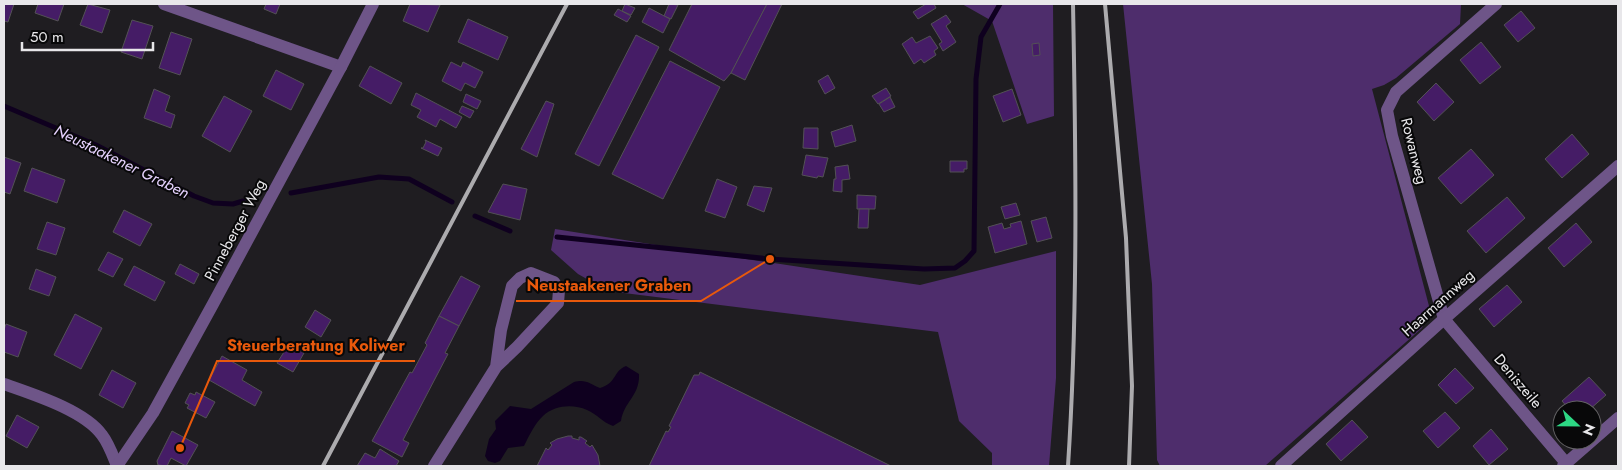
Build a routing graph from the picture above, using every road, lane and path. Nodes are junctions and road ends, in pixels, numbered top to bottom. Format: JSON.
{"nodes":[{"id":1,"x":164,"y":4,"type":"edge"},
{"id":2,"x":373,"y":4,"type":"edge"},
{"id":3,"x":1496,"y":4,"type":"edge"},
{"id":4,"x":1481,"y":8,"type":"edge"},
{"id":5,"x":341,"y":67,"type":"junction"},
{"id":6,"x":1618,"y":166,"type":"edge"},
{"id":7,"x":1444,"y":319,"type":"junction"},
{"id":8,"x":496,"y":367,"type":"junction"},
{"id":9,"x":4,"y":384,"type":"edge"},
{"id":10,"x":1618,"y":418,"type":"edge"},
{"id":11,"x":1564,"y":465,"type":"edge"},
{"id":12,"x":117,"y":466,"type":"edge"},
{"id":13,"x":434,"y":466,"type":"edge"},
{"id":14,"x":1281,"y":466,"type":"edge"}],
"edges":[{"from":1,"to":5,"type":"street"},
{"from":2,"to":5,"type":"street","name":"Pinneberger Weg"},
{"from":3,"to":4,"type":"street","name":"Rowanweg"},
{"from":4,"to":7,"type":"street","name":"Rowanweg"},
{"from":5,"to":12,"type":"street","name":"Pinneberger Weg"},
{"from":6,"to":7,"type":"street","name":"Haarmannweg"},
{"from":7,"to":11,"type":"street","name":"Deniszeile"},
{"from":7,"to":14,"type":"street","name":"Haarmannweg"},
{"from":8,"to":8,"type":"street"},
{"from":8,"to":13,"type":"street"},
{"from":9,"to":12,"type":"street"},
{"from":10,"to":11,"type":"street"}]}
